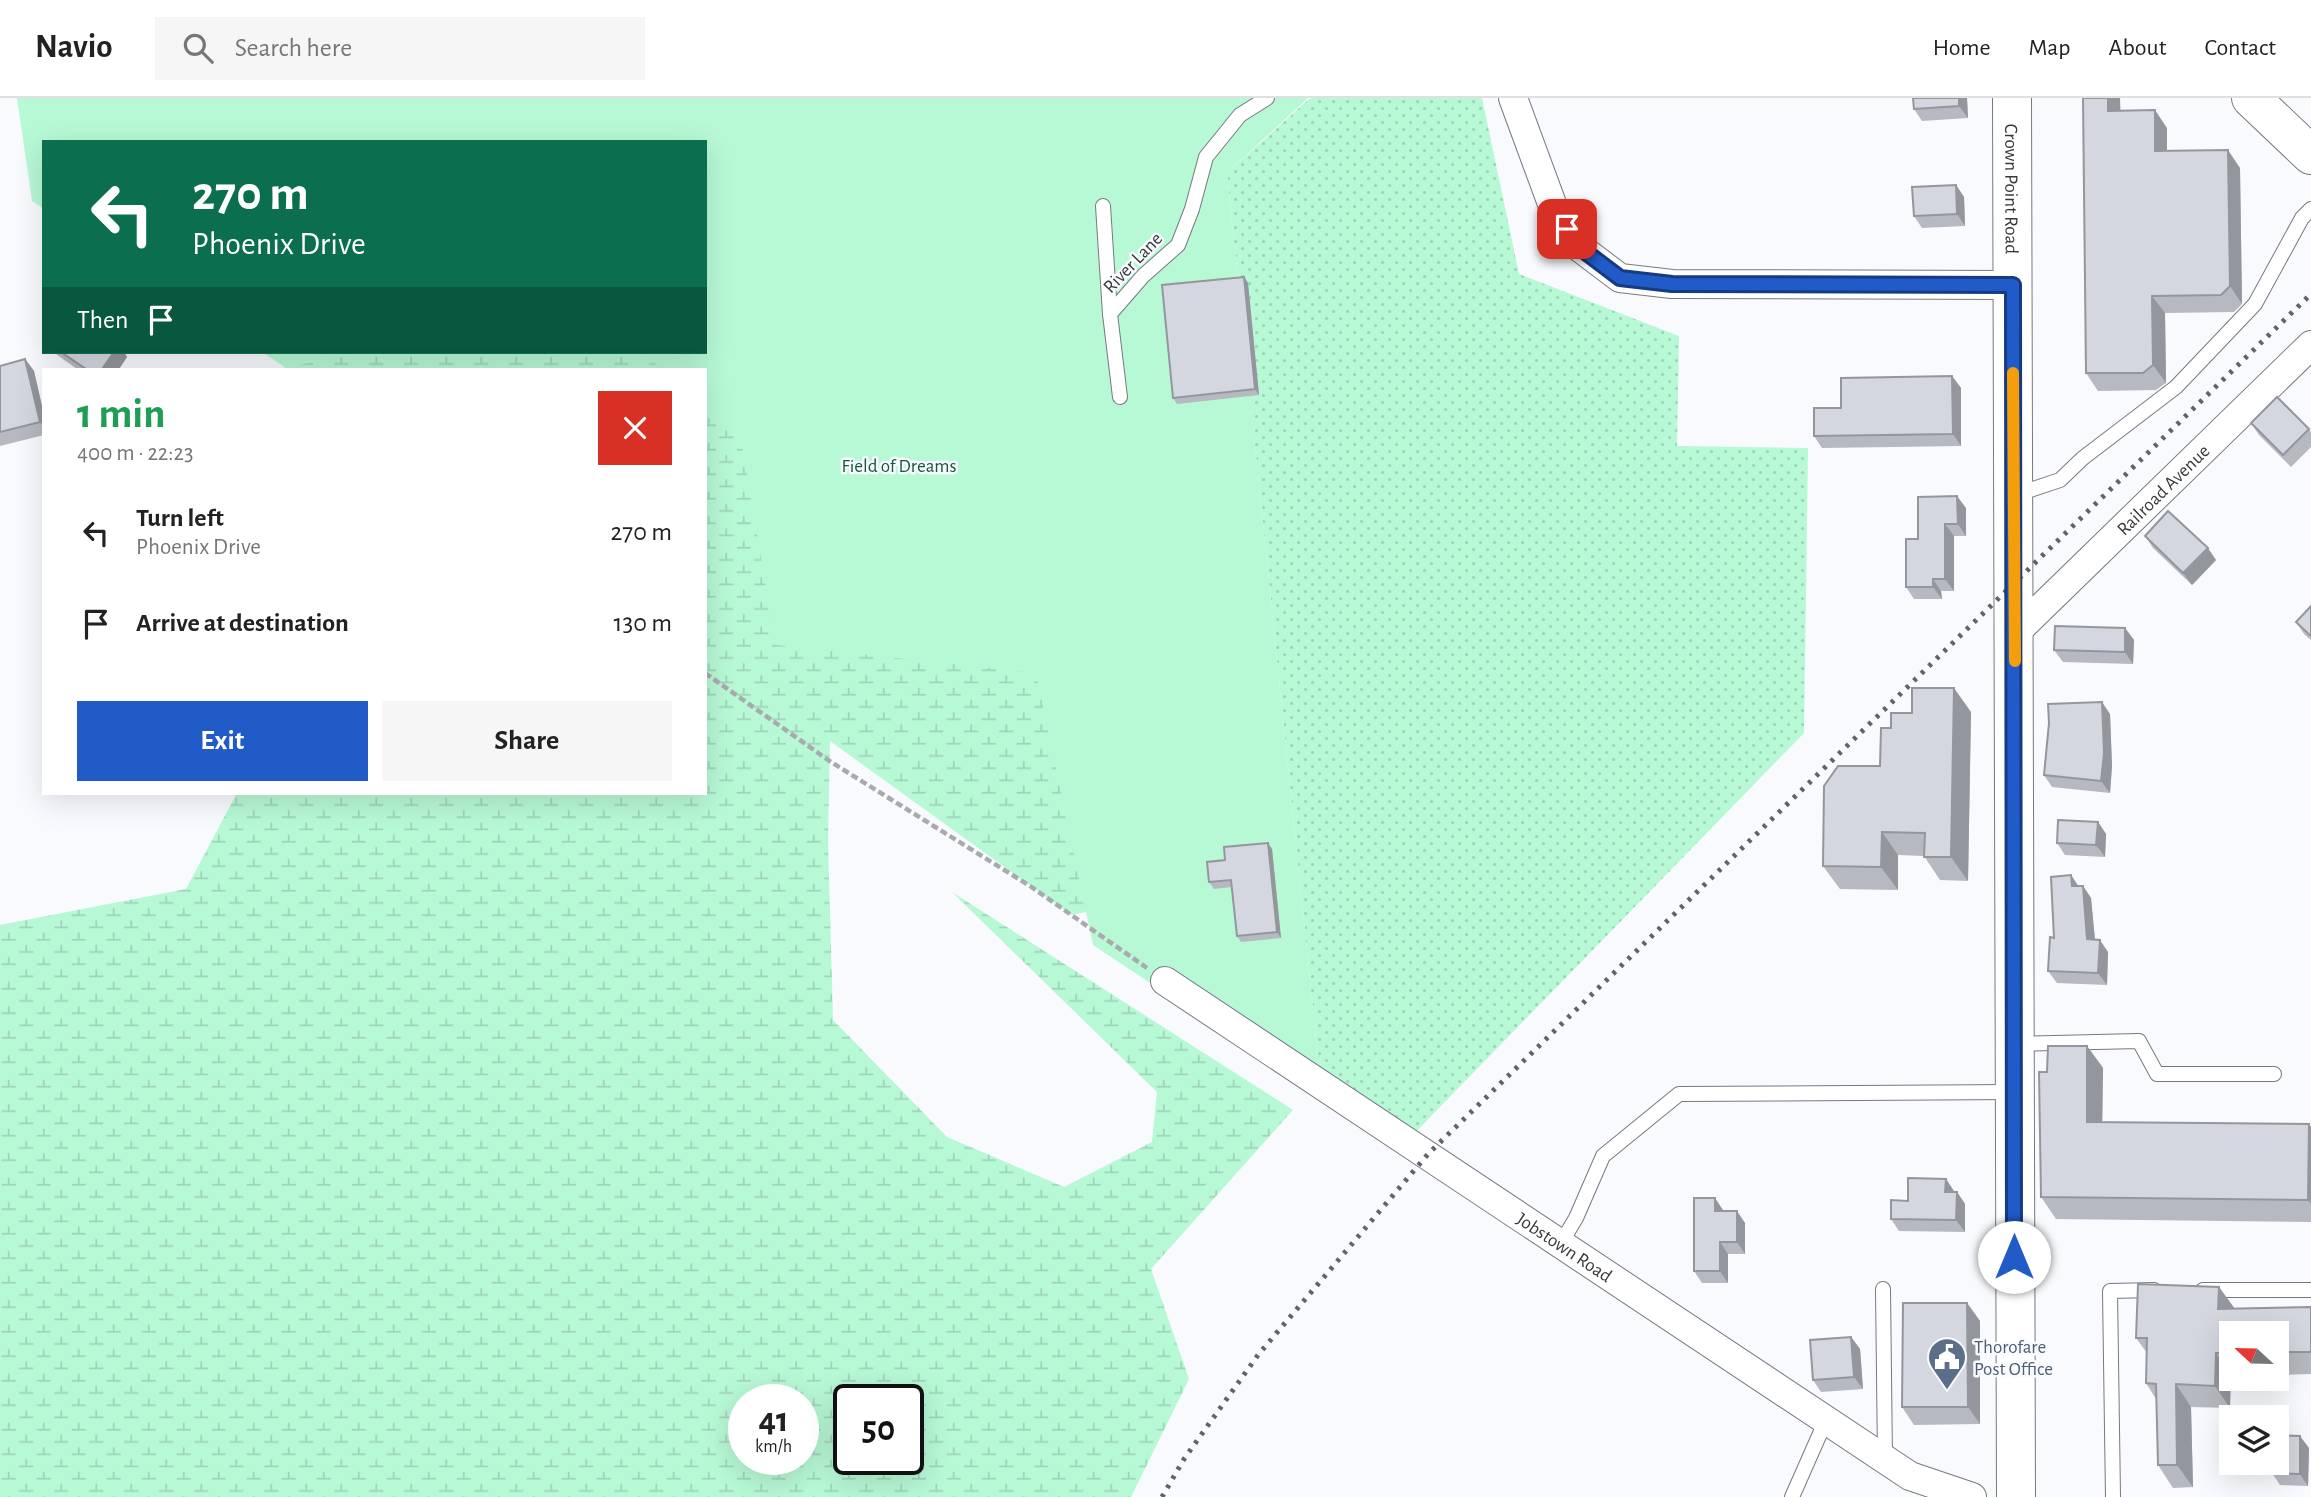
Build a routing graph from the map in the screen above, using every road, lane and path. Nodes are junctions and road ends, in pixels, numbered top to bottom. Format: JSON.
{"nodes":[{"id":1,"x":1267,"y":98,"type":"edge"},
{"id":2,"x":1513,"y":98,"type":"edge"},
{"id":3,"x":2012,"y":98,"type":"edge"},
{"id":4,"x":2251,"y":98,"type":"edge"},
{"id":5,"x":2311,"y":155,"type":"edge"},
{"id":6,"x":1103,"y":206,"type":"dead end"},
{"id":7,"x":2311,"y":209,"type":"edge"},
{"id":8,"x":2013,"y":285,"type":"junction"},
{"id":9,"x":1110,"y":314,"type":"junction"},
{"id":10,"x":2311,"y":345,"type":"edge"},
{"id":11,"x":1120,"y":397,"type":"dead end"},
{"id":12,"x":2013,"y":496,"type":"junction"},
{"id":13,"x":2015,"y":633,"type":"junction"},
{"id":14,"x":707,"y":674,"type":"edge"},
{"id":15,"x":1165,"y":981,"type":"joint"},
{"id":16,"x":2014,"y":1044,"type":"junction"},
{"id":17,"x":2274,"y":1074,"type":"dead end"},
{"id":18,"x":2014,"y":1092,"type":"junction"},
{"id":19,"x":1561,"y":1243,"type":"junction"},
{"id":20,"x":1883,"y":1289,"type":"dead end"},
{"id":21,"x":2164,"y":1290,"type":"edge"},
{"id":22,"x":2191,"y":1290,"type":"edge"},
{"id":23,"x":2311,"y":1290,"type":"edge"},
{"id":24,"x":1826,"y":1420,"type":"junction"},
{"id":25,"x":1885,"y":1460,"type":"junction"},
{"id":26,"x":1919,"y":1489,"type":"edge"},
{"id":27,"x":1792,"y":1497,"type":"edge"},
{"id":28,"x":1972,"y":1497,"type":"edge"},
{"id":29,"x":2016,"y":1497,"type":"edge"},
{"id":30,"x":2113,"y":1497,"type":"edge"}],
"edges":[{"from":1,"to":9,"type":"lane","name":"River Lane"},
{"from":2,"to":8,"type":"street"},
{"from":3,"to":8,"type":"main road","name":"Crown Point Road"},
{"from":4,"to":5,"type":"main road"},
{"from":6,"to":9,"type":"lane","name":"River Lane"},
{"from":7,"to":12,"type":"lane"},
{"from":8,"to":12,"type":"main road","name":"Crown Point Road"},
{"from":9,"to":11,"type":"lane","name":"River Lane"},
{"from":10,"to":13,"type":"street","name":"Railroad Avenue"},
{"from":12,"to":13,"type":"main road","name":"Crown Point Road"},
{"from":13,"to":16,"type":"main road","name":"Crown Point Road"},
{"from":14,"to":15,"type":"path"},
{"from":15,"to":19,"type":"street","name":"Jobstown Road"},
{"from":16,"to":17,"type":"lane"},
{"from":16,"to":18,"type":"main road","name":"Crown Point Road"},
{"from":18,"to":19,"type":"lane"},
{"from":18,"to":29,"type":"main road","name":"Crown Point Road"},
{"from":19,"to":24,"type":"street","name":"Jobstown Road"},
{"from":20,"to":25,"type":"lane"},
{"from":21,"to":30,"type":"lane"},
{"from":22,"to":23,"type":"lane"},
{"from":24,"to":25,"type":"street","name":"Jobstown Road"},
{"from":24,"to":27,"type":"lane"},
{"from":25,"to":26,"type":"street","name":"Jobstown Road"},
{"from":26,"to":28,"type":"street","name":"Jobstown Road"}]}
